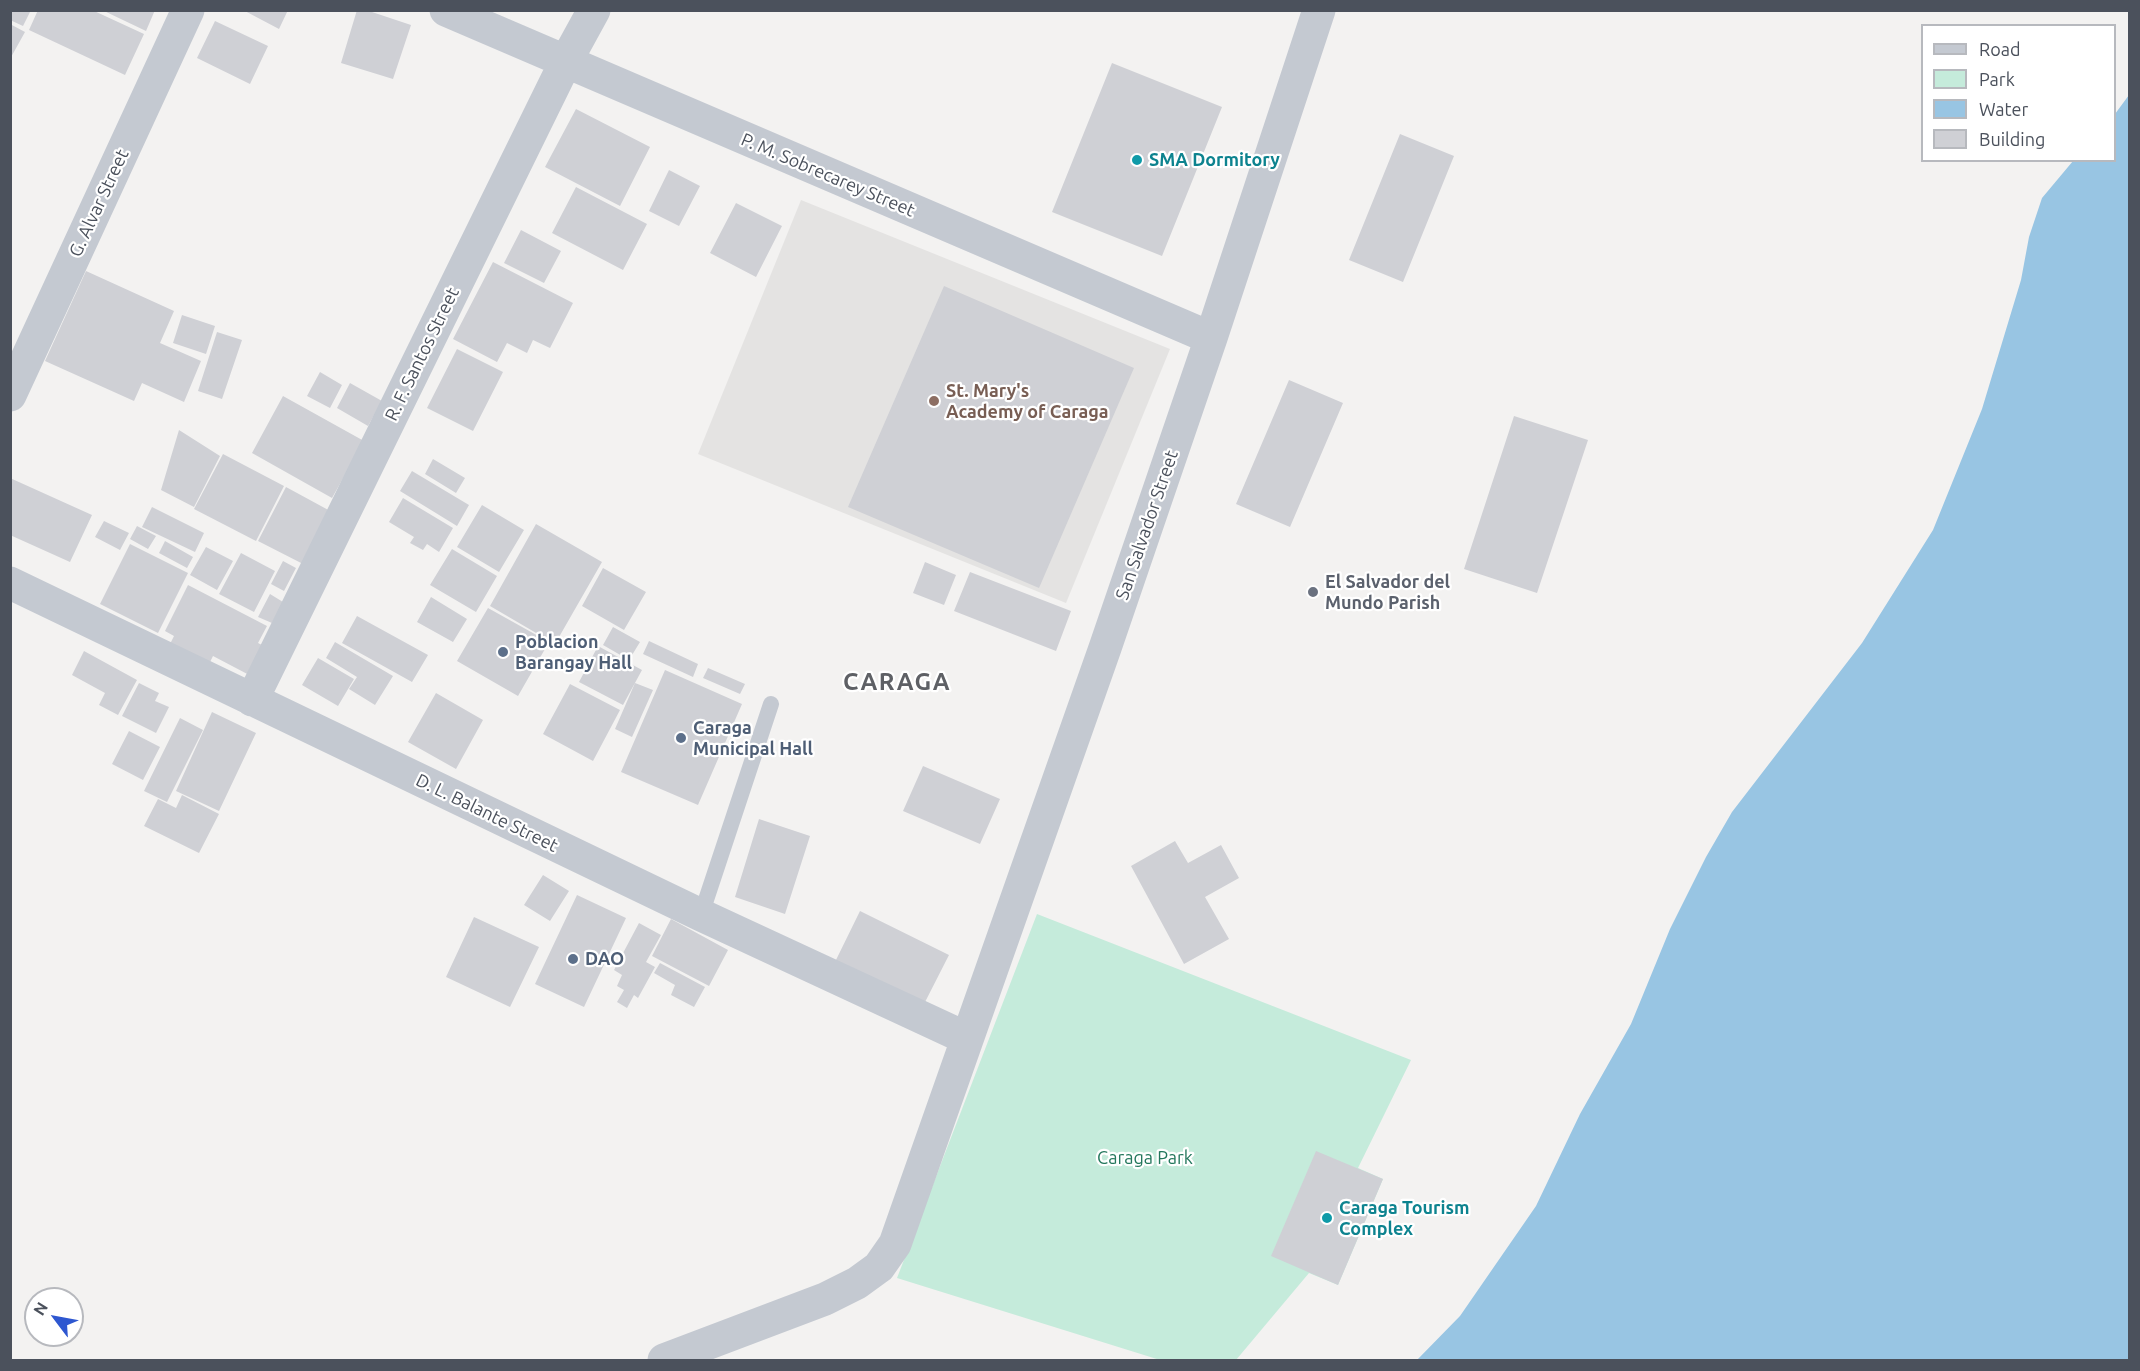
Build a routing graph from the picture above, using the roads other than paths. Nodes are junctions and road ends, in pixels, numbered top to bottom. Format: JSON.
{"nodes":[{"id":1,"x":188,"y":10,"type":"edge"},
{"id":2,"x":446,"y":10,"type":"edge"},
{"id":3,"x":594,"y":10,"type":"edge"},
{"id":4,"x":1319,"y":10,"type":"edge"},
{"id":5,"x":565,"y":63,"type":"junction"},
{"id":6,"x":1211,"y":338,"type":"junction"},
{"id":7,"x":10,"y":395,"type":"edge"},
{"id":8,"x":10,"y":584,"type":"edge"},
{"id":9,"x":252,"y":700,"type":"junction"},
{"id":10,"x":771,"y":704,"type":"dead end"},
{"id":11,"x":701,"y":915,"type":"junction"},
{"id":12,"x":966,"y":1038,"type":"junction"},
{"id":13,"x":664,"y":1360,"type":"edge"}],
"edges":[{"from":1,"to":7,"type":"street","name":"G. Alvar Street"},
{"from":2,"to":5,"type":"street","name":"P. M. Sobrecarey Street"},
{"from":3,"to":5,"type":"street","name":"R. F. Santos Street"},
{"from":4,"to":6,"type":"street","name":"San Salvador Street"},
{"from":5,"to":6,"type":"street","name":"P. M. Sobrecarey Street"},
{"from":5,"to":9,"type":"street","name":"R. F. Santos Street"},
{"from":6,"to":12,"type":"street","name":"San Salvador Street"},
{"from":8,"to":9,"type":"street","name":"D. L. Balante Street"},
{"from":9,"to":11,"type":"street","name":"D. L. Balante Street"},
{"from":10,"to":11,"type":"lane"},
{"from":11,"to":12,"type":"street","name":"D. L. Balante Street"},
{"from":12,"to":13,"type":"street","name":"San Salvador Street"}]}
